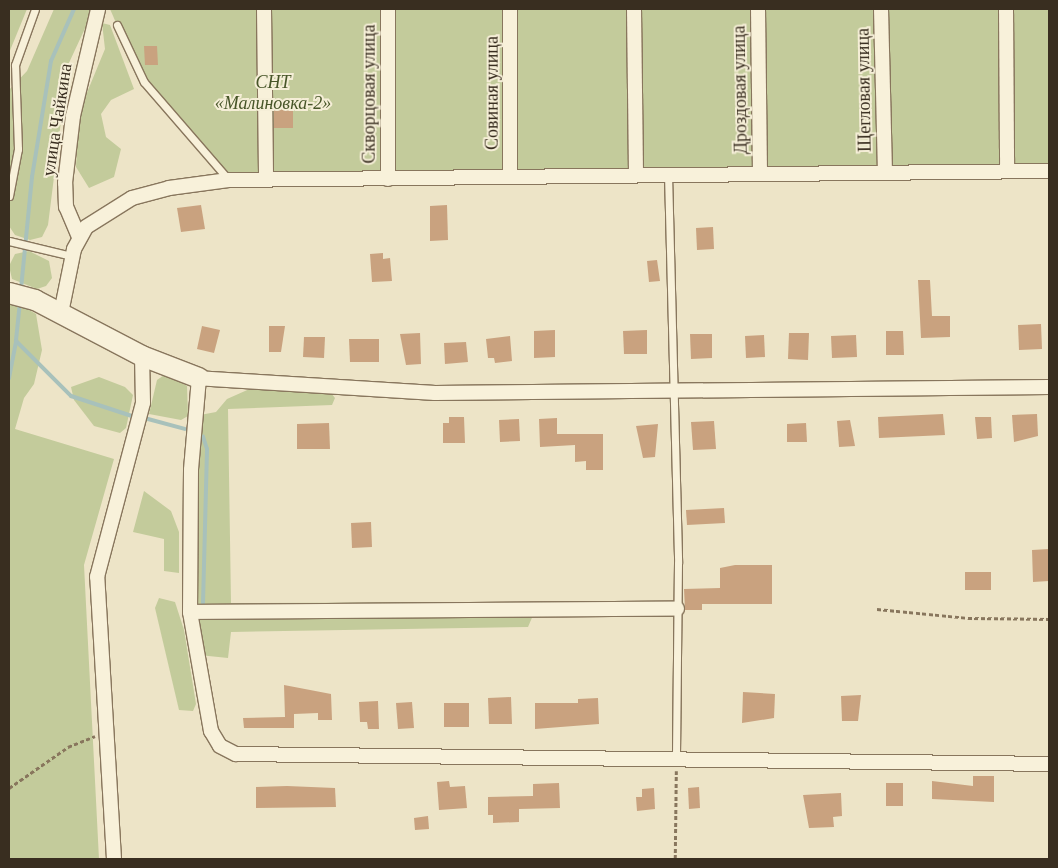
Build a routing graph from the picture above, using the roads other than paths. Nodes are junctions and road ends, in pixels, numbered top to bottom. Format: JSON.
{"nodes":[{"id":1,"x":35,"y":9,"type":"edge"},
{"id":2,"x":98,"y":9,"type":"edge"},
{"id":3,"x":264,"y":9,"type":"edge"},
{"id":4,"x":388,"y":9,"type":"edge"},
{"id":5,"x":510,"y":9,"type":"edge"},
{"id":6,"x":634,"y":9,"type":"edge"},
{"id":7,"x":758,"y":9,"type":"edge"},
{"id":8,"x":881,"y":9,"type":"edge"},
{"id":9,"x":1006,"y":9,"type":"edge"},
{"id":10,"x":117,"y":25,"type":"dead end"},
{"id":11,"x":885,"y":170,"type":"junction"},
{"id":12,"x":1007,"y":170,"type":"junction"},
{"id":13,"x":1049,"y":171,"type":"edge"},
{"id":14,"x":760,"y":172,"type":"junction"},
{"id":15,"x":636,"y":174,"type":"junction"},
{"id":16,"x":668,"y":174,"type":"junction"},
{"id":17,"x":510,"y":177,"type":"junction"},
{"id":18,"x":388,"y":179,"type":"junction"},
{"id":19,"x":228,"y":180,"type":"junction"},
{"id":20,"x":266,"y":180,"type":"junction"},
{"id":21,"x":9,"y":196,"type":"edge"},
{"id":22,"x":79,"y":237,"type":"junction"},
{"id":23,"x":9,"y":241,"type":"edge"},
{"id":24,"x":72,"y":256,"type":"junction"},
{"id":25,"x":9,"y":293,"type":"edge"},
{"id":26,"x":61,"y":312,"type":"junction"},
{"id":27,"x":142,"y":356,"type":"junction"},
{"id":28,"x":199,"y":378,"type":"junction"},
{"id":29,"x":1049,"y":387,"type":"edge"},
{"id":30,"x":672,"y":390,"type":"junction"},
{"id":31,"x":677,"y":609,"type":"junction"},
{"id":32,"x":190,"y":612,"type":"junction"},
{"id":33,"x":676,"y":758,"type":"junction"},
{"id":34,"x":1049,"y":764,"type":"edge"},
{"id":35,"x":114,"y":859,"type":"edge"}],
"edges":[{"from":1,"to":21,"type":"lane"},
{"from":2,"to":22,"type":"street","name":"улица Чайкина"},
{"from":3,"to":20,"type":"street"},
{"from":4,"to":18,"type":"street","name":"Скворцовая улица"},
{"from":5,"to":17,"type":"street","name":"Совиная улица"},
{"from":6,"to":15,"type":"street"},
{"from":7,"to":14,"type":"street","name":"Дроздовая улица"},
{"from":8,"to":11,"type":"street","name":"Щегловая улица"},
{"from":9,"to":12,"type":"street"},
{"from":10,"to":19,"type":"lane"},
{"from":11,"to":12,"type":"street"},
{"from":11,"to":14,"type":"street"},
{"from":12,"to":13,"type":"street"},
{"from":14,"to":16,"type":"street"},
{"from":15,"to":16,"type":"street"},
{"from":15,"to":17,"type":"street"},
{"from":16,"to":30,"type":"lane"},
{"from":17,"to":18,"type":"street"},
{"from":18,"to":20,"type":"street"},
{"from":19,"to":20,"type":"street"},
{"from":19,"to":22,"type":"street"},
{"from":22,"to":24,"type":"street"},
{"from":23,"to":24,"type":"lane"},
{"from":24,"to":26,"type":"street"},
{"from":25,"to":26,"type":"street"},
{"from":26,"to":27,"type":"street"},
{"from":27,"to":28,"type":"street"},
{"from":27,"to":35,"type":"street"},
{"from":28,"to":30,"type":"street"},
{"from":28,"to":32,"type":"street"},
{"from":29,"to":30,"type":"street"},
{"from":30,"to":31,"type":"lane"},
{"from":31,"to":32,"type":"street"},
{"from":31,"to":33,"type":"lane"},
{"from":32,"to":33,"type":"street"},
{"from":33,"to":34,"type":"street"}]}
